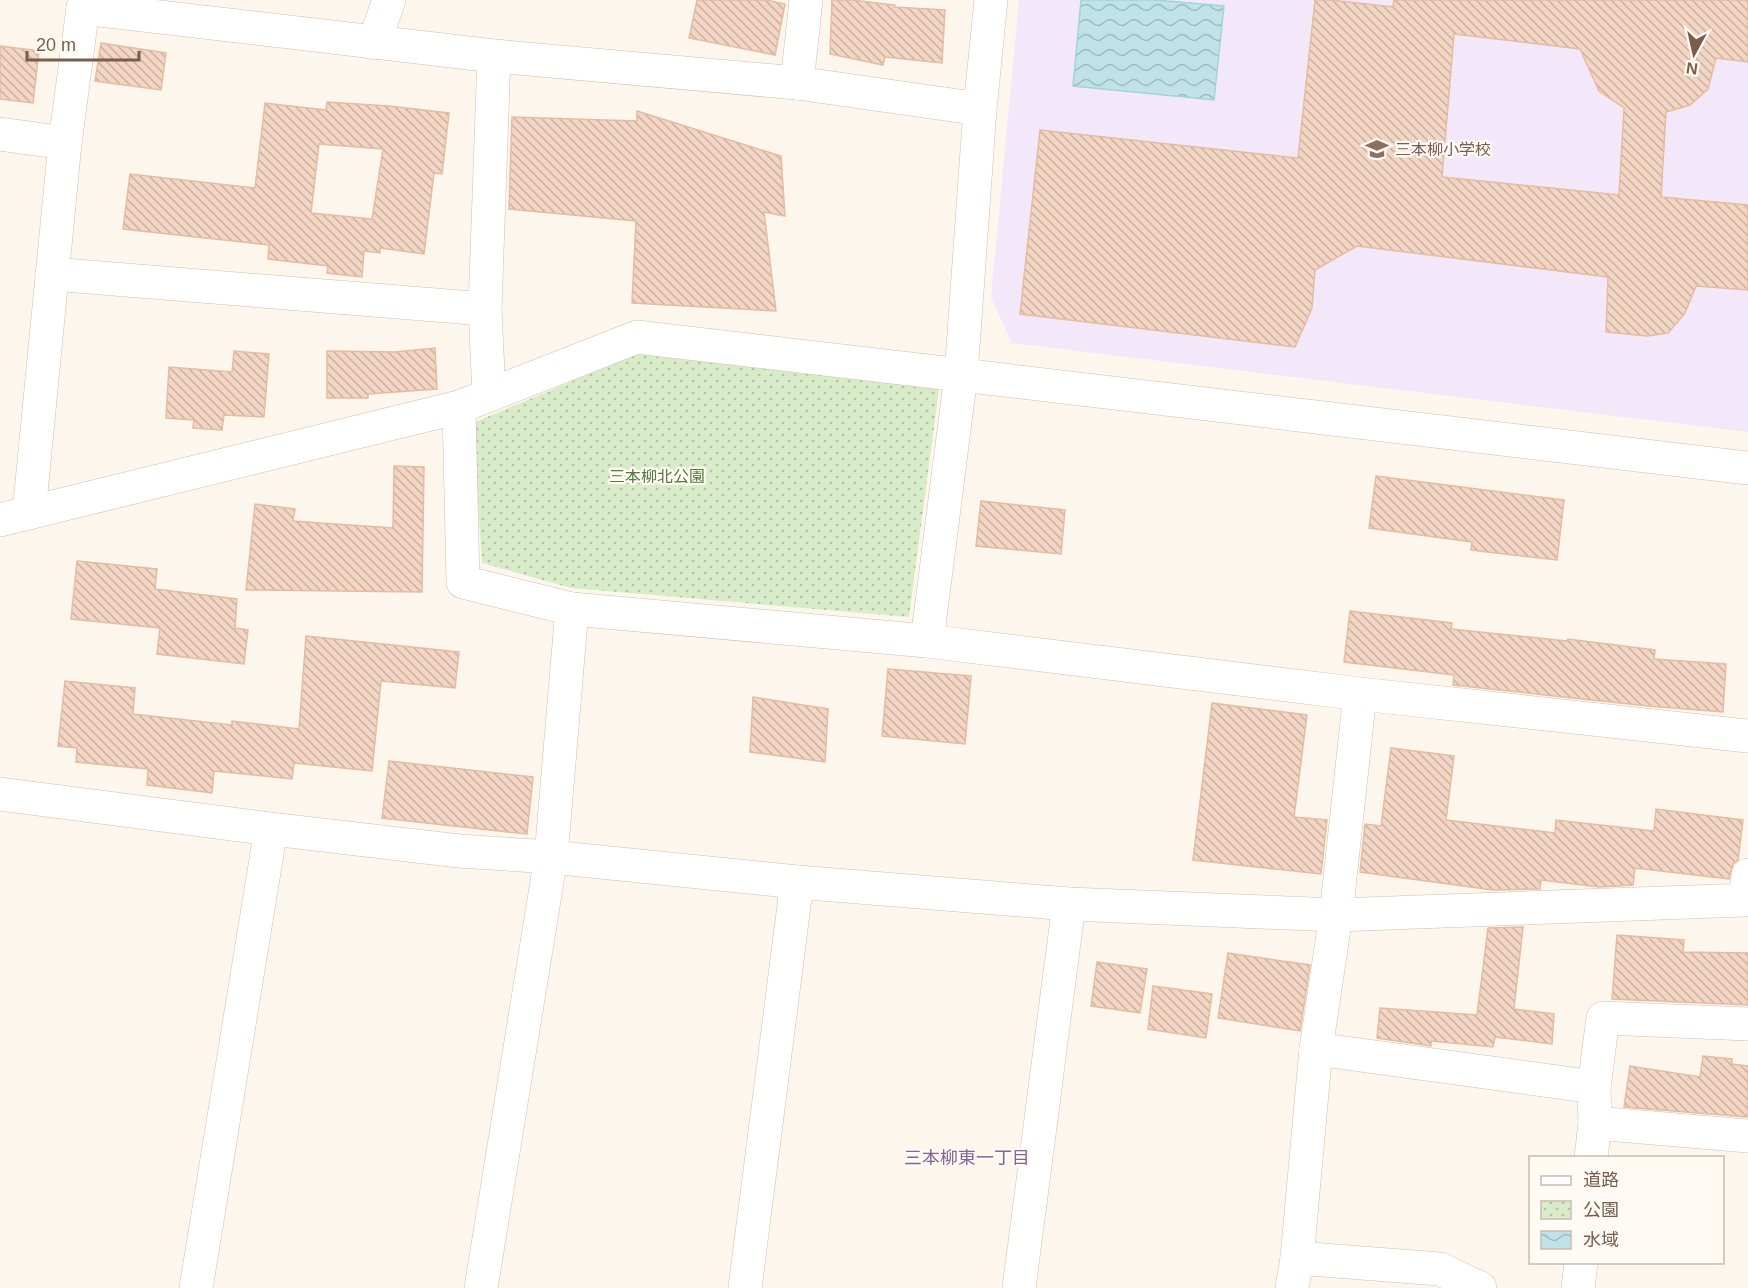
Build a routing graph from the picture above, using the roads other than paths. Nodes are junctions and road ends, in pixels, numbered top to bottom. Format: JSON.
{"nodes":[{"id":1,"x":389,"y":0,"type":"edge"},
{"id":2,"x":806,"y":0,"type":"edge"},
{"id":3,"x":991,"y":0,"type":"edge"},
{"id":4,"x":84,"y":4,"type":"edge"},
{"id":5,"x":374,"y":43,"type":"junction"},
{"id":6,"x":494,"y":56,"type":"junction"},
{"id":7,"x":797,"y":83,"type":"junction"},
{"id":8,"x":980,"y":109,"type":"junction"},
{"id":9,"x":0,"y":134,"type":"edge"},
{"id":10,"x":65,"y":143,"type":"junction"},
{"id":11,"x":52,"y":274,"type":"junction"},
{"id":12,"x":485,"y":309,"type":"junction"},
{"id":13,"x":961,"y":375,"type":"junction"},
{"id":14,"x":474,"y":401,"type":"junction"},
{"id":15,"x":1748,"y":468,"type":"edge"},
{"id":16,"x":15,"y":517,"type":"edge"},
{"id":17,"x":572,"y":609,"type":"junction"},
{"id":18,"x":927,"y":641,"type":"junction"},
{"id":19,"x":1360,"y":694,"type":"junction"},
{"id":20,"x":1748,"y":736,"type":"edge"},
{"id":21,"x":0,"y":794,"type":"edge"},
{"id":22,"x":272,"y":829,"type":"junction"},
{"id":23,"x":551,"y":857,"type":"junction"},
{"id":24,"x":1748,"y":875,"type":"edge"},
{"id":25,"x":797,"y":882,"type":"junction"},
{"id":26,"x":1070,"y":904,"type":"junction"},
{"id":27,"x":1336,"y":915,"type":"junction"},
{"id":28,"x":1748,"y":1024,"type":"edge"},
{"id":29,"x":1316,"y":1049,"type":"junction"},
{"id":30,"x":1594,"y":1087,"type":"junction"},
{"id":31,"x":1595,"y":1123,"type":"junction"},
{"id":32,"x":1748,"y":1136,"type":"edge"},
{"id":33,"x":1591,"y":1156,"type":"edge"},
{"id":34,"x":1581,"y":1264,"type":"edge"},
{"id":35,"x":1294,"y":1273,"type":"edge"},
{"id":36,"x":196,"y":1288,"type":"edge"},
{"id":37,"x":481,"y":1288,"type":"edge"},
{"id":38,"x":745,"y":1288,"type":"edge"},
{"id":39,"x":1019,"y":1288,"type":"edge"},
{"id":40,"x":1480,"y":1288,"type":"edge"},
{"id":41,"x":1578,"y":1288,"type":"edge"}],
"edges":[{"from":1,"to":5,"type":"street"},
{"from":2,"to":7,"type":"street"},
{"from":3,"to":8,"type":"street"},
{"from":4,"to":5,"type":"street"},
{"from":4,"to":10,"type":"street"},
{"from":5,"to":6,"type":"street"},
{"from":6,"to":7,"type":"street"},
{"from":6,"to":12,"type":"street"},
{"from":7,"to":8,"type":"street"},
{"from":8,"to":13,"type":"street"},
{"from":9,"to":10,"type":"street"},
{"from":10,"to":11,"type":"street"},
{"from":11,"to":12,"type":"street"},
{"from":11,"to":16,"type":"street"},
{"from":12,"to":14,"type":"street"},
{"from":13,"to":14,"type":"street"},
{"from":13,"to":15,"type":"street"},
{"from":13,"to":18,"type":"street"},
{"from":14,"to":16,"type":"street"},
{"from":14,"to":17,"type":"street"},
{"from":17,"to":18,"type":"street"},
{"from":17,"to":23,"type":"street"},
{"from":18,"to":19,"type":"street"},
{"from":19,"to":20,"type":"street"},
{"from":19,"to":27,"type":"street"},
{"from":21,"to":22,"type":"street"},
{"from":22,"to":23,"type":"street"},
{"from":22,"to":36,"type":"street"},
{"from":23,"to":25,"type":"street"},
{"from":23,"to":37,"type":"street"},
{"from":24,"to":27,"type":"street"},
{"from":25,"to":26,"type":"street"},
{"from":25,"to":38,"type":"street"},
{"from":26,"to":27,"type":"street"},
{"from":26,"to":39,"type":"street"},
{"from":27,"to":29,"type":"street"},
{"from":28,"to":30,"type":"street"},
{"from":29,"to":30,"type":"street"},
{"from":29,"to":35,"type":"street"},
{"from":30,"to":31,"type":"street"},
{"from":31,"to":32,"type":"street"},
{"from":31,"to":33,"type":"street"},
{"from":34,"to":41,"type":"street"},
{"from":35,"to":40,"type":"street"}]}
